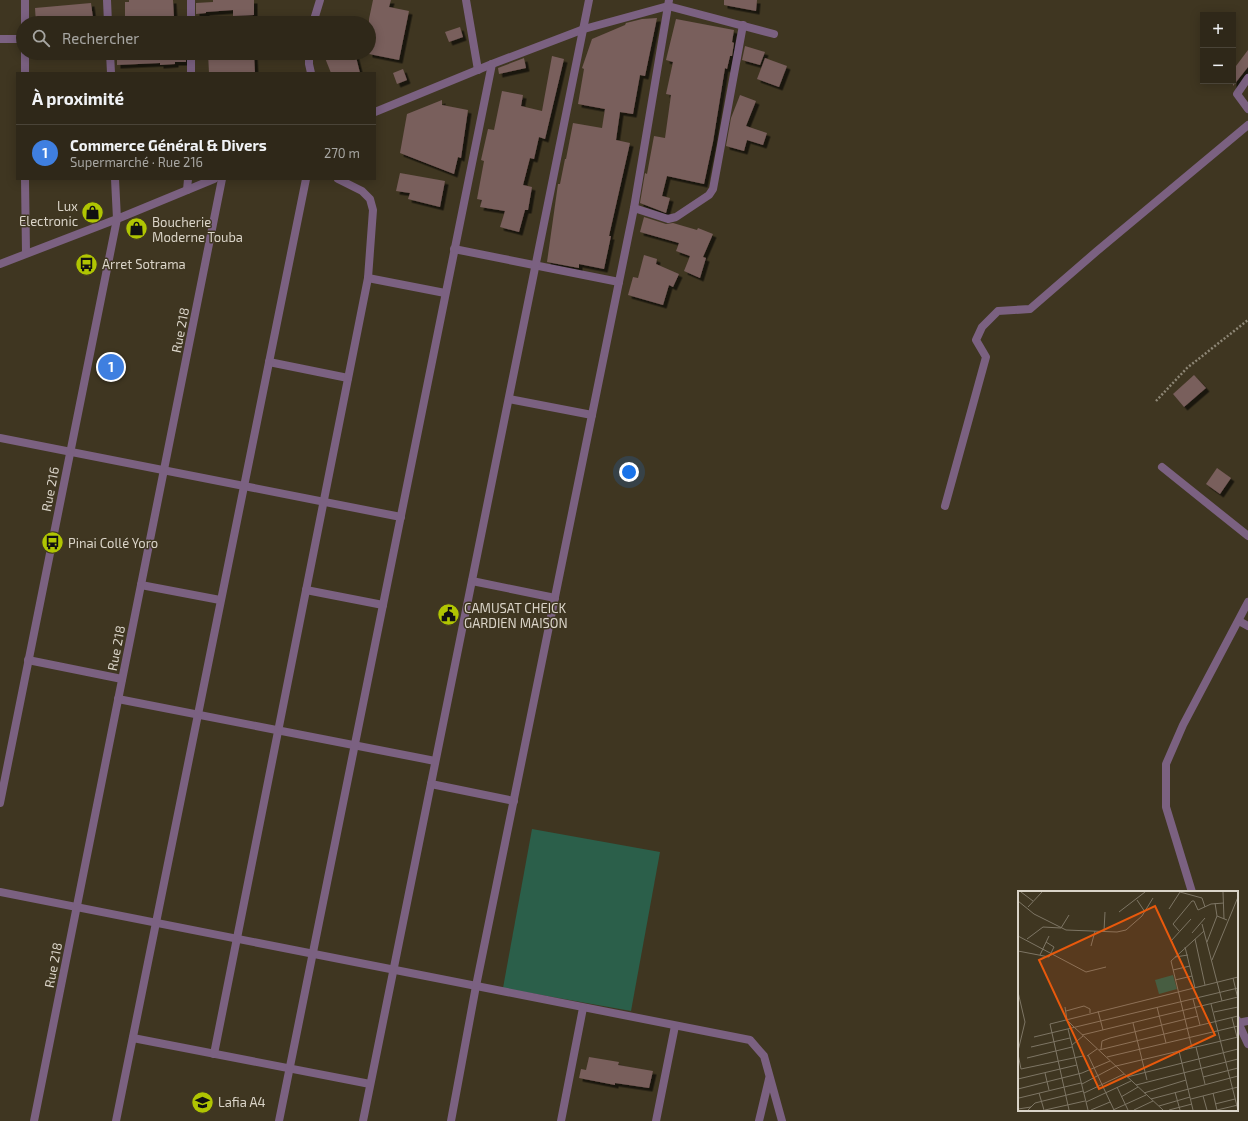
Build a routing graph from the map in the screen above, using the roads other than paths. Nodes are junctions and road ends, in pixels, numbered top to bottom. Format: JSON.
{"nodes":[{"id":1,"x":25,"y":0,"type":"edge"},
{"id":2,"x":107,"y":0,"type":"edge"},
{"id":3,"x":191,"y":0,"type":"edge"},
{"id":4,"x":320,"y":0,"type":"edge"},
{"id":5,"x":466,"y":0,"type":"edge"},
{"id":6,"x":589,"y":0,"type":"edge"},
{"id":7,"x":669,"y":3,"type":"edge"},
{"id":8,"x":25,"y":16,"type":"edge"},
{"id":9,"x":108,"y":16,"type":"edge"},
{"id":10,"x":191,"y":16,"type":"edge"},
{"id":11,"x":315,"y":16,"type":"edge"},
{"id":12,"x":743,"y":24,"type":"junction"},
{"id":13,"x":584,"y":29,"type":"junction"},
{"id":14,"x":774,"y":34,"type":"dead end"},
{"id":15,"x":0,"y":39,"type":"edge"},
{"id":16,"x":16,"y":39,"type":"edge"},
{"id":17,"x":25,"y":60,"type":"edge"},
{"id":18,"x":110,"y":60,"type":"edge"},
{"id":19,"x":191,"y":60,"type":"edge"},
{"id":20,"x":309,"y":60,"type":"edge"},
{"id":21,"x":492,"y":64,"type":"junction"},
{"id":22,"x":478,"y":70,"type":"junction"},
{"id":23,"x":25,"y":72,"type":"edge"},
{"id":24,"x":110,"y":72,"type":"edge"},
{"id":25,"x":190,"y":72,"type":"edge"},
{"id":26,"x":311,"y":72,"type":"edge"},
{"id":27,"x":1248,"y":78,"type":"edge"},
{"id":28,"x":1248,"y":109,"type":"edge"},
{"id":29,"x":376,"y":112,"type":"edge"},
{"id":30,"x":1248,"y":125,"type":"edge"},
{"id":31,"x":26,"y":180,"type":"edge"},
{"id":32,"x":115,"y":180,"type":"edge"},
{"id":33,"x":188,"y":180,"type":"edge"},
{"id":34,"x":212,"y":180,"type":"edge"},
{"id":35,"x":222,"y":180,"type":"edge"},
{"id":36,"x":306,"y":180,"type":"edge"},
{"id":37,"x":340,"y":180,"type":"edge"},
{"id":38,"x":187,"y":190,"type":"junction"},
{"id":39,"x":634,"y":208,"type":"junction"},
{"id":40,"x":117,"y":219,"type":"junction"},
{"id":41,"x":454,"y":249,"type":"junction"},
{"id":42,"x":26,"y":253,"type":"junction"},
{"id":43,"x":0,"y":264,"type":"edge"},
{"id":44,"x":536,"y":266,"type":"junction"},
{"id":45,"x":368,"y":278,"type":"junction"},
{"id":46,"x":619,"y":282,"type":"junction"},
{"id":47,"x":445,"y":293,"type":"junction"},
{"id":48,"x":268,"y":362,"type":"junction"},
{"id":49,"x":348,"y":378,"type":"junction"},
{"id":50,"x":509,"y":399,"type":"junction"},
{"id":51,"x":592,"y":415,"type":"junction"},
{"id":52,"x":0,"y":438,"type":"edge"},
{"id":53,"x":70,"y":452,"type":"junction"},
{"id":54,"x":1162,"y":467,"type":"dead end"},
{"id":55,"x":164,"y":470,"type":"junction"},
{"id":56,"x":243,"y":486,"type":"junction"},
{"id":57,"x":324,"y":502,"type":"junction"},
{"id":58,"x":946,"y":506,"type":"dead end"},
{"id":59,"x":401,"y":517,"type":"junction"},
{"id":60,"x":1248,"y":536,"type":"edge"},
{"id":61,"x":472,"y":581,"type":"junction"},
{"id":62,"x":141,"y":585,"type":"junction"},
{"id":63,"x":306,"y":590,"type":"junction"},
{"id":64,"x":555,"y":598,"type":"junction"},
{"id":65,"x":220,"y":600,"type":"junction"},
{"id":66,"x":1248,"y":602,"type":"edge"},
{"id":67,"x":383,"y":605,"type":"junction"},
{"id":68,"x":1239,"y":621,"type":"junction"},
{"id":69,"x":1248,"y":626,"type":"edge"},
{"id":70,"x":28,"y":660,"type":"junction"},
{"id":71,"x":122,"y":679,"type":"junction"},
{"id":72,"x":118,"y":699,"type":"junction"},
{"id":73,"x":198,"y":714,"type":"junction"},
{"id":74,"x":278,"y":730,"type":"junction"},
{"id":75,"x":355,"y":745,"type":"junction"},
{"id":76,"x":436,"y":761,"type":"junction"},
{"id":77,"x":3,"y":773,"type":"edge"},
{"id":78,"x":431,"y":784,"type":"junction"},
{"id":79,"x":514,"y":801,"type":"junction"},
{"id":80,"x":0,"y":803,"type":"edge"},
{"id":81,"x":1192,"y":891,"type":"edge"},
{"id":82,"x":0,"y":892,"type":"edge"},
{"id":83,"x":76,"y":908,"type":"junction"},
{"id":84,"x":156,"y":923,"type":"junction"},
{"id":85,"x":237,"y":939,"type":"junction"},
{"id":86,"x":313,"y":954,"type":"junction"},
{"id":87,"x":393,"y":970,"type":"junction"},
{"id":88,"x":476,"y":986,"type":"junction"},
{"id":89,"x":584,"y":1008,"type":"junction"},
{"id":90,"x":1248,"y":1021,"type":"edge"},
{"id":91,"x":1238,"y":1022,"type":"edge"},
{"id":92,"x":675,"y":1026,"type":"junction"},
{"id":93,"x":133,"y":1038,"type":"junction"},
{"id":94,"x":1248,"y":1044,"type":"edge"},
{"id":95,"x":214,"y":1054,"type":"junction"},
{"id":96,"x":290,"y":1069,"type":"junction"},
{"id":97,"x":770,"y":1077,"type":"junction"},
{"id":98,"x":370,"y":1084,"type":"junction"},
{"id":99,"x":34,"y":1121,"type":"edge"},
{"id":100,"x":116,"y":1121,"type":"edge"},
{"id":101,"x":280,"y":1121,"type":"edge"},
{"id":102,"x":362,"y":1121,"type":"edge"},
{"id":103,"x":451,"y":1121,"type":"edge"},
{"id":104,"x":561,"y":1121,"type":"edge"},
{"id":105,"x":656,"y":1121,"type":"edge"},
{"id":106,"x":759,"y":1121,"type":"edge"},
{"id":107,"x":782,"y":1121,"type":"edge"}],
"edges":[{"from":1,"to":8,"type":"street"},
{"from":2,"to":9,"type":"street"},
{"from":3,"to":10,"type":"street"},
{"from":4,"to":11,"type":"street"},
{"from":5,"to":22,"type":"street"},
{"from":6,"to":13,"type":"street"},
{"from":7,"to":12,"type":"street"},
{"from":7,"to":13,"type":"street"},
{"from":7,"to":39,"type":"street"},
{"from":12,"to":14,"type":"street"},
{"from":12,"to":39,"type":"street"},
{"from":13,"to":21,"type":"street"},
{"from":13,"to":44,"type":"street"},
{"from":15,"to":16,"type":"street"},
{"from":17,"to":23,"type":"street"},
{"from":18,"to":24,"type":"street"},
{"from":19,"to":25,"type":"street"},
{"from":20,"to":26,"type":"street"},
{"from":21,"to":22,"type":"street"},
{"from":21,"to":41,"type":"street"},
{"from":22,"to":29,"type":"street"},
{"from":27,"to":28,"type":"street"},
{"from":30,"to":58,"type":"street"},
{"from":31,"to":42,"type":"street"},
{"from":32,"to":40,"type":"street","name":"Rue 216"},
{"from":33,"to":38,"type":"street"},
{"from":34,"to":38,"type":"street"},
{"from":35,"to":55,"type":"street","name":"Rue 218"},
{"from":36,"to":48,"type":"street"},
{"from":37,"to":45,"type":"street"},
{"from":38,"to":40,"type":"street"},
{"from":39,"to":46,"type":"street"},
{"from":40,"to":42,"type":"street"},
{"from":40,"to":53,"type":"street","name":"Rue 216"},
{"from":41,"to":44,"type":"street"},
{"from":41,"to":47,"type":"street"},
{"from":42,"to":43,"type":"street"},
{"from":44,"to":46,"type":"street"},
{"from":44,"to":50,"type":"street"},
{"from":45,"to":47,"type":"street"},
{"from":45,"to":49,"type":"street"},
{"from":46,"to":51,"type":"street"},
{"from":47,"to":59,"type":"street"},
{"from":48,"to":49,"type":"street"},
{"from":48,"to":56,"type":"street"},
{"from":49,"to":57,"type":"street"},
{"from":50,"to":51,"type":"street"},
{"from":50,"to":61,"type":"street"},
{"from":51,"to":64,"type":"street"},
{"from":52,"to":53,"type":"street"},
{"from":53,"to":55,"type":"street"},
{"from":53,"to":70,"type":"street","name":"Rue 216"},
{"from":54,"to":60,"type":"street"},
{"from":55,"to":56,"type":"street"},
{"from":55,"to":62,"type":"street","name":"Rue 218"},
{"from":56,"to":57,"type":"street"},
{"from":56,"to":65,"type":"street"},
{"from":57,"to":59,"type":"street"},
{"from":57,"to":63,"type":"street"},
{"from":59,"to":67,"type":"street"},
{"from":61,"to":64,"type":"street"},
{"from":61,"to":76,"type":"street"},
{"from":62,"to":65,"type":"street"},
{"from":62,"to":71,"type":"street","name":"Rue 218"},
{"from":63,"to":67,"type":"street"},
{"from":63,"to":74,"type":"street"},
{"from":64,"to":79,"type":"street"},
{"from":65,"to":73,"type":"street"},
{"from":66,"to":68,"type":"street"},
{"from":67,"to":75,"type":"street"},
{"from":68,"to":69,"type":"street"},
{"from":68,"to":81,"type":"street"},
{"from":70,"to":71,"type":"street"},
{"from":70,"to":77,"type":"street","name":"Rue 216"},
{"from":71,"to":72,"type":"street","name":"Rue 218"},
{"from":72,"to":73,"type":"street"},
{"from":72,"to":83,"type":"street","name":"Rue 218"},
{"from":73,"to":74,"type":"street"},
{"from":73,"to":84,"type":"street"},
{"from":74,"to":75,"type":"street"},
{"from":74,"to":85,"type":"street"},
{"from":75,"to":76,"type":"street"},
{"from":75,"to":86,"type":"street"},
{"from":76,"to":78,"type":"street"},
{"from":77,"to":80,"type":"street","name":"Rue 216"},
{"from":78,"to":79,"type":"street"},
{"from":78,"to":87,"type":"street"},
{"from":79,"to":88,"type":"street"},
{"from":82,"to":83,"type":"street"},
{"from":83,"to":84,"type":"street"},
{"from":83,"to":99,"type":"street","name":"Rue 218"},
{"from":84,"to":85,"type":"street"},
{"from":84,"to":93,"type":"street"},
{"from":85,"to":86,"type":"street"},
{"from":85,"to":95,"type":"street"},
{"from":86,"to":87,"type":"street"},
{"from":86,"to":96,"type":"street"},
{"from":87,"to":88,"type":"street"},
{"from":87,"to":98,"type":"street"},
{"from":88,"to":89,"type":"street"},
{"from":88,"to":103,"type":"street"},
{"from":89,"to":92,"type":"street"},
{"from":89,"to":104,"type":"street"},
{"from":90,"to":91,"type":"street"},
{"from":91,"to":94,"type":"street"},
{"from":92,"to":97,"type":"street"},
{"from":92,"to":105,"type":"street"},
{"from":93,"to":95,"type":"street"},
{"from":93,"to":100,"type":"street"},
{"from":95,"to":96,"type":"street"},
{"from":96,"to":98,"type":"street"},
{"from":96,"to":101,"type":"street"},
{"from":97,"to":106,"type":"street"},
{"from":97,"to":107,"type":"street"},
{"from":98,"to":102,"type":"street"}]}
